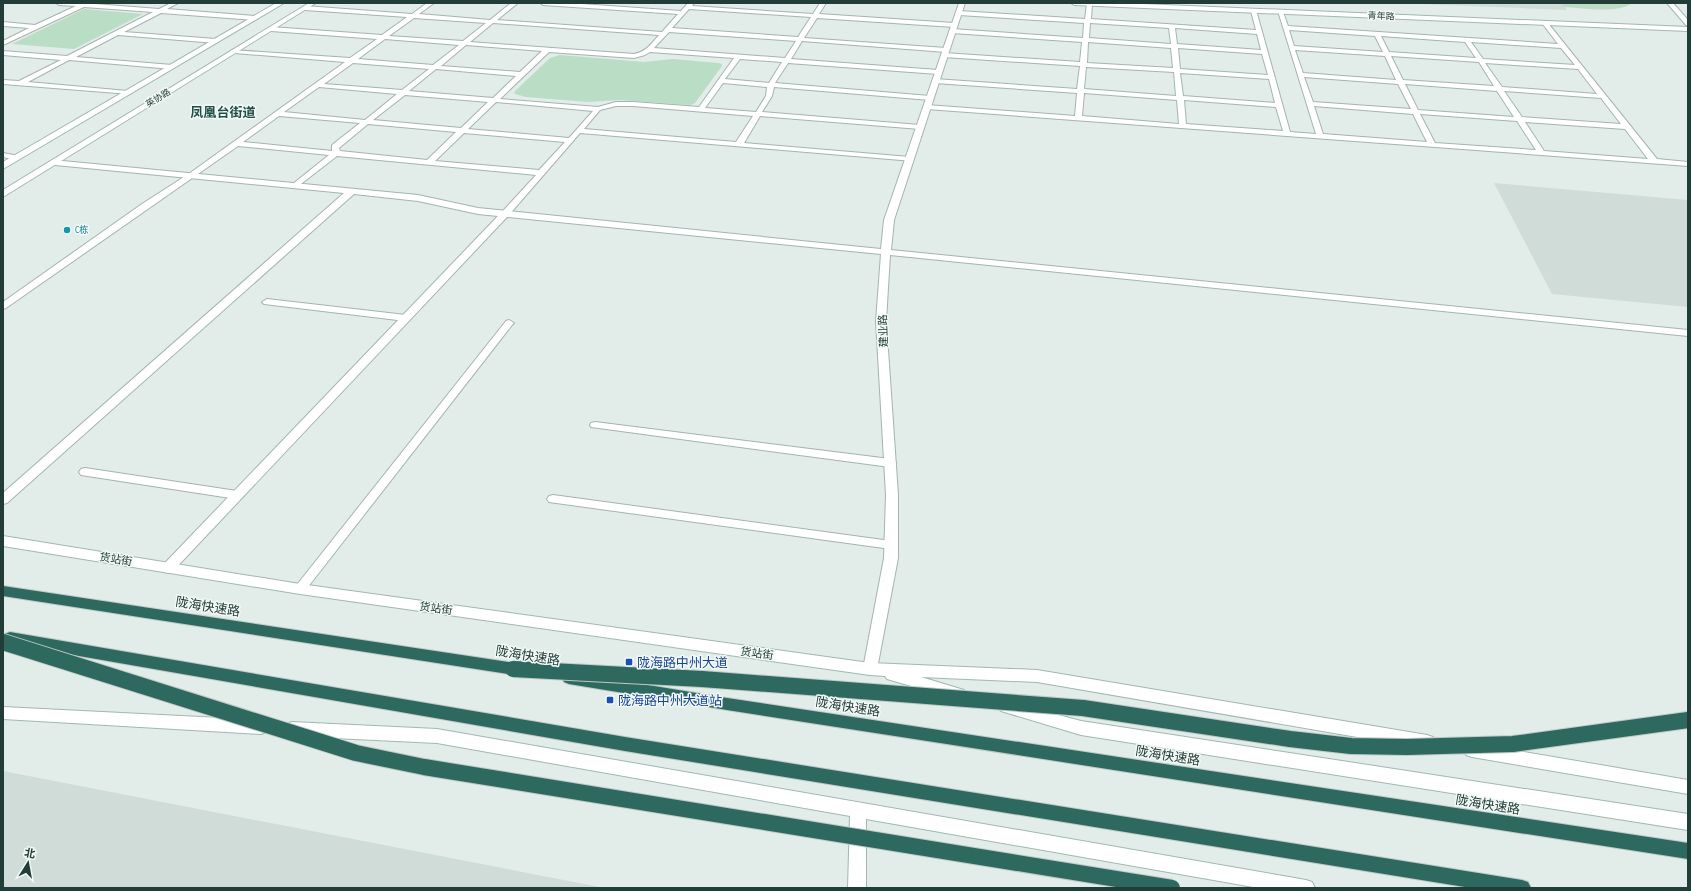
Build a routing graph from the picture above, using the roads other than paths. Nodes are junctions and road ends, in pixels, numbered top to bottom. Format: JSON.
{"nodes":[{"id":1,"x":58,"y":3,"type":"edge"},
{"id":2,"x":175,"y":3,"type":"edge"},
{"id":3,"x":281,"y":3,"type":"edge"},
{"id":4,"x":313,"y":3,"type":"edge"},
{"id":5,"x":431,"y":3,"type":"edge"},
{"id":6,"x":515,"y":3,"type":"edge"},
{"id":7,"x":543,"y":3,"type":"edge"},
{"id":8,"x":823,"y":3,"type":"edge"},
{"id":9,"x":1074,"y":3,"type":"edge"},
{"id":10,"x":1197,"y":3,"type":"edge"},
{"id":11,"x":1670,"y":3,"type":"edge"},
{"id":12,"x":85,"y":4,"type":"edge"},
{"id":13,"x":1089,"y":4,"type":"edge"},
{"id":14,"x":690,"y":5,"type":"edge"},
{"id":15,"x":305,"y":8,"type":"junction"},
{"id":16,"x":961,"y":8,"type":"edge"},
{"id":17,"x":160,"y":11,"type":"junction"},
{"id":18,"x":1254,"y":11,"type":"junction"},
{"id":19,"x":1280,"y":12,"type":"junction"},
{"id":20,"x":683,"y":13,"type":"junction"},
{"id":21,"x":413,"y":16,"type":"junction"},
{"id":22,"x":815,"y":16,"type":"junction"},
{"id":23,"x":256,"y":18,"type":"junction"},
{"id":24,"x":1088,"y":21,"type":"junction"},
{"id":25,"x":492,"y":22,"type":"junction"},
{"id":26,"x":1545,"y":23,"type":"junction"},
{"id":27,"x":3,"y":24,"type":"edge"},
{"id":28,"x":1688,"y":24,"type":"edge"},
{"id":29,"x":1172,"y":26,"type":"junction"},
{"id":30,"x":36,"y":27,"type":"junction"},
{"id":31,"x":953,"y":28,"type":"junction"},
{"id":32,"x":1285,"y":28,"type":"junction"},
{"id":33,"x":271,"y":29,"type":"junction"},
{"id":34,"x":1688,"y":29,"type":"edge"},
{"id":35,"x":666,"y":32,"type":"junction"},
{"id":36,"x":1260,"y":32,"type":"junction"},
{"id":37,"x":116,"y":33,"type":"junction"},
{"id":38,"x":1377,"y":34,"type":"junction"},
{"id":39,"x":382,"y":37,"type":"junction"},
{"id":40,"x":800,"y":39,"type":"junction"},
{"id":41,"x":1086,"y":40,"type":"junction"},
{"id":42,"x":1467,"y":40,"type":"junction"},
{"id":43,"x":216,"y":41,"type":"junction"},
{"id":44,"x":3,"y":43,"type":"edge"},
{"id":45,"x":464,"y":44,"type":"junction"},
{"id":46,"x":1174,"y":46,"type":"junction"},
{"id":47,"x":1563,"y":46,"type":"junction"},
{"id":48,"x":1292,"y":48,"type":"junction"},
{"id":49,"x":547,"y":50,"type":"junction"},
{"id":50,"x":650,"y":50,"type":"junction"},
{"id":51,"x":234,"y":51,"type":"junction"},
{"id":52,"x":945,"y":52,"type":"junction"},
{"id":53,"x":1265,"y":52,"type":"junction"},
{"id":54,"x":3,"y":53,"type":"edge"},
{"id":55,"x":1387,"y":54,"type":"junction"},
{"id":56,"x":738,"y":57,"type":"junction"},
{"id":57,"x":68,"y":58,"type":"junction"},
{"id":58,"x":349,"y":61,"type":"junction"},
{"id":59,"x":787,"y":61,"type":"junction"},
{"id":60,"x":1481,"y":61,"type":"junction"},
{"id":61,"x":1084,"y":64,"type":"junction"},
{"id":62,"x":172,"y":67,"type":"junction"},
{"id":63,"x":1580,"y":67,"type":"junction"},
{"id":64,"x":434,"y":68,"type":"junction"},
{"id":65,"x":1177,"y":71,"type":"junction"},
{"id":66,"x":520,"y":74,"type":"junction"},
{"id":67,"x":1300,"y":75,"type":"junction"},
{"id":68,"x":937,"y":76,"type":"junction"},
{"id":69,"x":1272,"y":77,"type":"junction"},
{"id":70,"x":3,"y":82,"type":"edge"},
{"id":71,"x":720,"y":82,"type":"junction"},
{"id":72,"x":1401,"y":82,"type":"junction"},
{"id":73,"x":19,"y":84,"type":"junction"},
{"id":74,"x":771,"y":85,"type":"junction"},
{"id":75,"x":316,"y":86,"type":"junction"},
{"id":76,"x":1500,"y":89,"type":"junction"},
{"id":77,"x":1081,"y":91,"type":"junction"},
{"id":78,"x":128,"y":93,"type":"junction"},
{"id":79,"x":403,"y":93,"type":"junction"},
{"id":80,"x":1602,"y":96,"type":"junction"},
{"id":81,"x":1180,"y":98,"type":"junction"},
{"id":82,"x":492,"y":100,"type":"junction"},
{"id":83,"x":928,"y":102,"type":"junction"},
{"id":84,"x":1310,"y":104,"type":"junction"},
{"id":85,"x":1280,"y":105,"type":"junction"},
{"id":86,"x":598,"y":109,"type":"junction"},
{"id":87,"x":701,"y":109,"type":"junction"},
{"id":88,"x":1416,"y":112,"type":"junction"},
{"id":89,"x":758,"y":113,"type":"junction"},
{"id":90,"x":277,"y":114,"type":"junction"},
{"id":91,"x":1078,"y":118,"type":"junction"},
{"id":92,"x":1520,"y":119,"type":"junction"},
{"id":93,"x":367,"y":122,"type":"junction"},
{"id":94,"x":1183,"y":126,"type":"junction"},
{"id":95,"x":920,"y":127,"type":"junction"},
{"id":96,"x":1627,"y":127,"type":"junction"},
{"id":97,"x":463,"y":130,"type":"junction"},
{"id":98,"x":579,"y":130,"type":"junction"},
{"id":99,"x":1287,"y":134,"type":"junction"},
{"id":100,"x":1320,"y":136,"type":"junction"},
{"id":101,"x":571,"y":140,"type":"junction"},
{"id":102,"x":237,"y":144,"type":"junction"},
{"id":103,"x":739,"y":144,"type":"junction"},
{"id":104,"x":1432,"y":145,"type":"junction"},
{"id":105,"x":336,"y":153,"type":"junction"},
{"id":106,"x":1542,"y":153,"type":"junction"},
{"id":107,"x":3,"y":155,"type":"edge"},
{"id":108,"x":16,"y":158,"type":"junction"},
{"id":109,"x":910,"y":159,"type":"junction"},
{"id":110,"x":1654,"y":161,"type":"junction"},
{"id":111,"x":55,"y":162,"type":"junction"},
{"id":112,"x":429,"y":162,"type":"junction"},
{"id":113,"x":1688,"y":164,"type":"edge"},
{"id":114,"x":3,"y":166,"type":"edge"},
{"id":115,"x":542,"y":173,"type":"junction"},
{"id":116,"x":193,"y":175,"type":"junction"},
{"id":117,"x":297,"y":185,"type":"junction"},
{"id":118,"x":352,"y":191,"type":"junction"},
{"id":119,"x":3,"y":194,"type":"edge"},
{"id":120,"x":505,"y":214,"type":"junction"},
{"id":121,"x":886,"y":252,"type":"junction"},
{"id":122,"x":267,"y":302,"type":"dead end"},
{"id":123,"x":3,"y":306,"type":"edge"},
{"id":124,"x":406,"y":318,"type":"junction"},
{"id":125,"x":509,"y":322,"type":"dead end"},
{"id":126,"x":1688,"y":333,"type":"edge"},
{"id":127,"x":595,"y":425,"type":"dead end"},
{"id":128,"x":890,"y":463,"type":"junction"},
{"id":129,"x":85,"y":472,"type":"dead end"},
{"id":130,"x":237,"y":495,"type":"junction"},
{"id":131,"x":553,"y":498,"type":"dead end"},
{"id":132,"x":3,"y":500,"type":"edge"},
{"id":133,"x":3,"y":541,"type":"edge"},
{"id":134,"x":891,"y":545,"type":"junction"},
{"id":135,"x":168,"y":568,"type":"junction"},
{"id":136,"x":300,"y":589,"type":"junction"},
{"id":137,"x":3,"y":591,"type":"edge"},
{"id":138,"x":3,"y":637,"type":"edge"},
{"id":139,"x":3,"y":642,"type":"edge"},
{"id":140,"x":513,"y":669,"type":"junction"},
{"id":141,"x":870,"y":669,"type":"junction"},
{"id":142,"x":3,"y":713,"type":"edge"},
{"id":143,"x":1688,"y":720,"type":"edge"},
{"id":144,"x":1688,"y":787,"type":"edge"},
{"id":145,"x":858,"y":810,"type":"junction"},
{"id":146,"x":1688,"y":822,"type":"edge"},
{"id":147,"x":1688,"y":851,"type":"edge"},
{"id":148,"x":1104,"y":876,"type":"junction"},
{"id":149,"x":857,"y":888,"type":"edge"},
{"id":150,"x":1134,"y":888,"type":"edge"},
{"id":151,"x":1172,"y":888,"type":"edge"},
{"id":152,"x":1306,"y":888,"type":"edge"},
{"id":153,"x":1522,"y":888,"type":"edge"}],
"edges":[{"from":1,"to":12,"type":"lane"},
{"from":2,"to":17,"type":"lane"},
{"from":3,"to":23,"type":"street","name":"英协路"},
{"from":4,"to":15,"type":"street","name":"英协路"},
{"from":5,"to":21,"type":"lane"},
{"from":6,"to":25,"type":"lane"},
{"from":7,"to":20,"type":"lane"},
{"from":8,"to":22,"type":"lane"},
{"from":9,"to":13,"type":"street","name":"青年路"},
{"from":10,"to":28,"type":"street","name":"青年路"},
{"from":11,"to":28,"type":"street"},
{"from":12,"to":17,"type":"lane"},
{"from":12,"to":30,"type":"lane"},
{"from":13,"to":18,"type":"street","name":"青年路"},
{"from":13,"to":24,"type":"lane"},
{"from":14,"to":20,"type":"lane"},
{"from":14,"to":22,"type":"lane"},
{"from":15,"to":21,"type":"lane"},
{"from":15,"to":33,"type":"street","name":"英协路"},
{"from":16,"to":24,"type":"lane"},
{"from":16,"to":31,"type":"street","name":"建业路"},
{"from":17,"to":23,"type":"lane"},
{"from":17,"to":37,"type":"lane"},
{"from":18,"to":19,"type":"street","name":"青年路"},
{"from":18,"to":36,"type":"lane"},
{"from":19,"to":26,"type":"street","name":"青年路"},
{"from":19,"to":32,"type":"lane"},
{"from":20,"to":35,"type":"lane"},
{"from":21,"to":25,"type":"lane"},
{"from":21,"to":39,"type":"lane"},
{"from":22,"to":31,"type":"lane"},
{"from":22,"to":40,"type":"lane"},
{"from":23,"to":43,"type":"street","name":"英协路"},
{"from":24,"to":29,"type":"lane"},
{"from":24,"to":41,"type":"lane"},
{"from":25,"to":35,"type":"lane"},
{"from":25,"to":45,"type":"lane"},
{"from":26,"to":34,"type":"street","name":"青年路"},
{"from":26,"to":47,"type":"lane"},
{"from":27,"to":30,"type":"lane"},
{"from":29,"to":36,"type":"lane"},
{"from":29,"to":46,"type":"lane"},
{"from":30,"to":44,"type":"lane"},
{"from":31,"to":41,"type":"lane"},
{"from":31,"to":52,"type":"street","name":"建业路"},
{"from":32,"to":38,"type":"lane"},
{"from":32,"to":48,"type":"lane"},
{"from":33,"to":39,"type":"lane"},
{"from":33,"to":51,"type":"street","name":"英协路"},
{"from":35,"to":40,"type":"lane"},
{"from":35,"to":50,"type":"lane"},
{"from":36,"to":53,"type":"lane"},
{"from":37,"to":43,"type":"lane"},
{"from":37,"to":57,"type":"lane"},
{"from":38,"to":42,"type":"lane"},
{"from":38,"to":55,"type":"lane"},
{"from":39,"to":45,"type":"lane"},
{"from":39,"to":58,"type":"lane"},
{"from":40,"to":52,"type":"lane"},
{"from":40,"to":59,"type":"lane"},
{"from":41,"to":46,"type":"lane"},
{"from":41,"to":61,"type":"lane"},
{"from":42,"to":47,"type":"lane"},
{"from":42,"to":60,"type":"lane"},
{"from":43,"to":62,"type":"street","name":"英协路"},
{"from":45,"to":49,"type":"lane"},
{"from":45,"to":64,"type":"lane"},
{"from":46,"to":53,"type":"lane"},
{"from":46,"to":65,"type":"lane"},
{"from":47,"to":63,"type":"lane"},
{"from":48,"to":55,"type":"lane"},
{"from":48,"to":67,"type":"lane"},
{"from":49,"to":50,"type":"lane"},
{"from":49,"to":66,"type":"lane"},
{"from":50,"to":56,"type":"lane"},
{"from":51,"to":58,"type":"lane"},
{"from":51,"to":111,"type":"street","name":"英协路"},
{"from":52,"to":61,"type":"lane"},
{"from":52,"to":68,"type":"street","name":"建业路"},
{"from":53,"to":69,"type":"lane"},
{"from":54,"to":57,"type":"lane"},
{"from":55,"to":60,"type":"lane"},
{"from":55,"to":72,"type":"lane"},
{"from":56,"to":59,"type":"lane"},
{"from":56,"to":71,"type":"lane"},
{"from":57,"to":62,"type":"lane"},
{"from":57,"to":73,"type":"lane"},
{"from":58,"to":64,"type":"lane"},
{"from":58,"to":75,"type":"lane"},
{"from":59,"to":68,"type":"lane"},
{"from":59,"to":74,"type":"lane"},
{"from":60,"to":63,"type":"lane"},
{"from":60,"to":76,"type":"lane"},
{"from":61,"to":65,"type":"lane"},
{"from":61,"to":77,"type":"lane"},
{"from":62,"to":78,"type":"street","name":"英协路"},
{"from":63,"to":80,"type":"lane"},
{"from":64,"to":66,"type":"lane"},
{"from":64,"to":79,"type":"lane"},
{"from":65,"to":69,"type":"lane"},
{"from":65,"to":81,"type":"lane"},
{"from":66,"to":82,"type":"lane"},
{"from":67,"to":72,"type":"lane"},
{"from":67,"to":84,"type":"lane"},
{"from":68,"to":77,"type":"lane"},
{"from":68,"to":83,"type":"street","name":"建业路"},
{"from":69,"to":85,"type":"lane"},
{"from":70,"to":73,"type":"lane"},
{"from":71,"to":74,"type":"lane"},
{"from":71,"to":87,"type":"lane"},
{"from":72,"to":76,"type":"lane"},
{"from":72,"to":88,"type":"lane"},
{"from":73,"to":78,"type":"lane"},
{"from":74,"to":83,"type":"lane"},
{"from":74,"to":89,"type":"lane"},
{"from":75,"to":79,"type":"lane"},
{"from":75,"to":90,"type":"lane"},
{"from":76,"to":80,"type":"lane"},
{"from":76,"to":92,"type":"lane"},
{"from":77,"to":81,"type":"lane"},
{"from":77,"to":91,"type":"lane"},
{"from":78,"to":108,"type":"street","name":"英协路"},
{"from":79,"to":82,"type":"lane"},
{"from":79,"to":93,"type":"lane"},
{"from":80,"to":96,"type":"lane"},
{"from":81,"to":85,"type":"lane"},
{"from":81,"to":94,"type":"lane"},
{"from":82,"to":86,"type":"lane"},
{"from":82,"to":97,"type":"lane"},
{"from":83,"to":91,"type":"lane"},
{"from":83,"to":95,"type":"street","name":"建业路"},
{"from":84,"to":88,"type":"lane"},
{"from":84,"to":100,"type":"lane"},
{"from":85,"to":99,"type":"lane"},
{"from":86,"to":87,"type":"lane"},
{"from":86,"to":98,"type":"lane"},
{"from":87,"to":89,"type":"lane"},
{"from":88,"to":92,"type":"lane"},
{"from":88,"to":104,"type":"lane"},
{"from":89,"to":95,"type":"lane"},
{"from":89,"to":103,"type":"lane"},
{"from":90,"to":93,"type":"lane"},
{"from":90,"to":102,"type":"lane"},
{"from":91,"to":94,"type":"lane"},
{"from":92,"to":96,"type":"lane"},
{"from":92,"to":106,"type":"lane"},
{"from":93,"to":97,"type":"lane"},
{"from":93,"to":105,"type":"lane"},
{"from":94,"to":99,"type":"lane"},
{"from":95,"to":109,"type":"street","name":"建业路"},
{"from":96,"to":110,"type":"lane"},
{"from":97,"to":101,"type":"lane"},
{"from":97,"to":112,"type":"lane"},
{"from":98,"to":101,"type":"lane"},
{"from":98,"to":103,"type":"lane"},
{"from":99,"to":100,"type":"lane"},
{"from":100,"to":104,"type":"lane"},
{"from":101,"to":115,"type":"lane"},
{"from":102,"to":105,"type":"lane"},
{"from":102,"to":116,"type":"lane"},
{"from":103,"to":109,"type":"lane"},
{"from":104,"to":106,"type":"lane"},
{"from":105,"to":112,"type":"lane"},
{"from":105,"to":117,"type":"lane"},
{"from":106,"to":110,"type":"lane"},
{"from":107,"to":108,"type":"street"},
{"from":108,"to":114,"type":"street","name":"英协路"},
{"from":109,"to":121,"type":"street","name":"建业路"},
{"from":110,"to":113,"type":"lane"},
{"from":111,"to":116,"type":"street"},
{"from":111,"to":119,"type":"street","name":"英协路"},
{"from":112,"to":115,"type":"lane"},
{"from":115,"to":120,"type":"lane"},
{"from":116,"to":117,"type":"street"},
{"from":116,"to":123,"type":"lane"},
{"from":117,"to":118,"type":"street"},
{"from":118,"to":120,"type":"street"},
{"from":118,"to":132,"type":"street"},
{"from":120,"to":121,"type":"street"},
{"from":120,"to":124,"type":"street"},
{"from":121,"to":126,"type":"street"},
{"from":121,"to":128,"type":"street","name":"建业路"},
{"from":122,"to":124,"type":"lane"},
{"from":124,"to":130,"type":"street"},
{"from":125,"to":136,"type":"lane"},
{"from":127,"to":128,"type":"lane"},
{"from":128,"to":134,"type":"street","name":"建业路"},
{"from":129,"to":130,"type":"lane"},
{"from":130,"to":135,"type":"street"},
{"from":131,"to":134,"type":"lane"},
{"from":133,"to":135,"type":"street","name":"货站街"},
{"from":134,"to":141,"type":"street","name":"建业路"},
{"from":135,"to":136,"type":"street","name":"货站街"},
{"from":136,"to":141,"type":"street","name":"货站街"},
{"from":137,"to":140,"type":"highway","name":"陇海快速路"},
{"from":138,"to":153,"type":"highway"},
{"from":139,"to":148,"type":"highway","bridge":true},
{"from":140,"to":143,"type":"highway","bridge":true},
{"from":140,"to":147,"type":"highway","name":"陇海快速路","bridge":true},
{"from":141,"to":144,"type":"street"},
{"from":141,"to":146,"type":"street"},
{"from":142,"to":145,"type":"street"},
{"from":145,"to":149,"type":"street"},
{"from":145,"to":152,"type":"street"},
{"from":148,"to":150,"type":"highway","bridge":true},
{"from":148,"to":151,"type":"highway","bridge":true}]}
